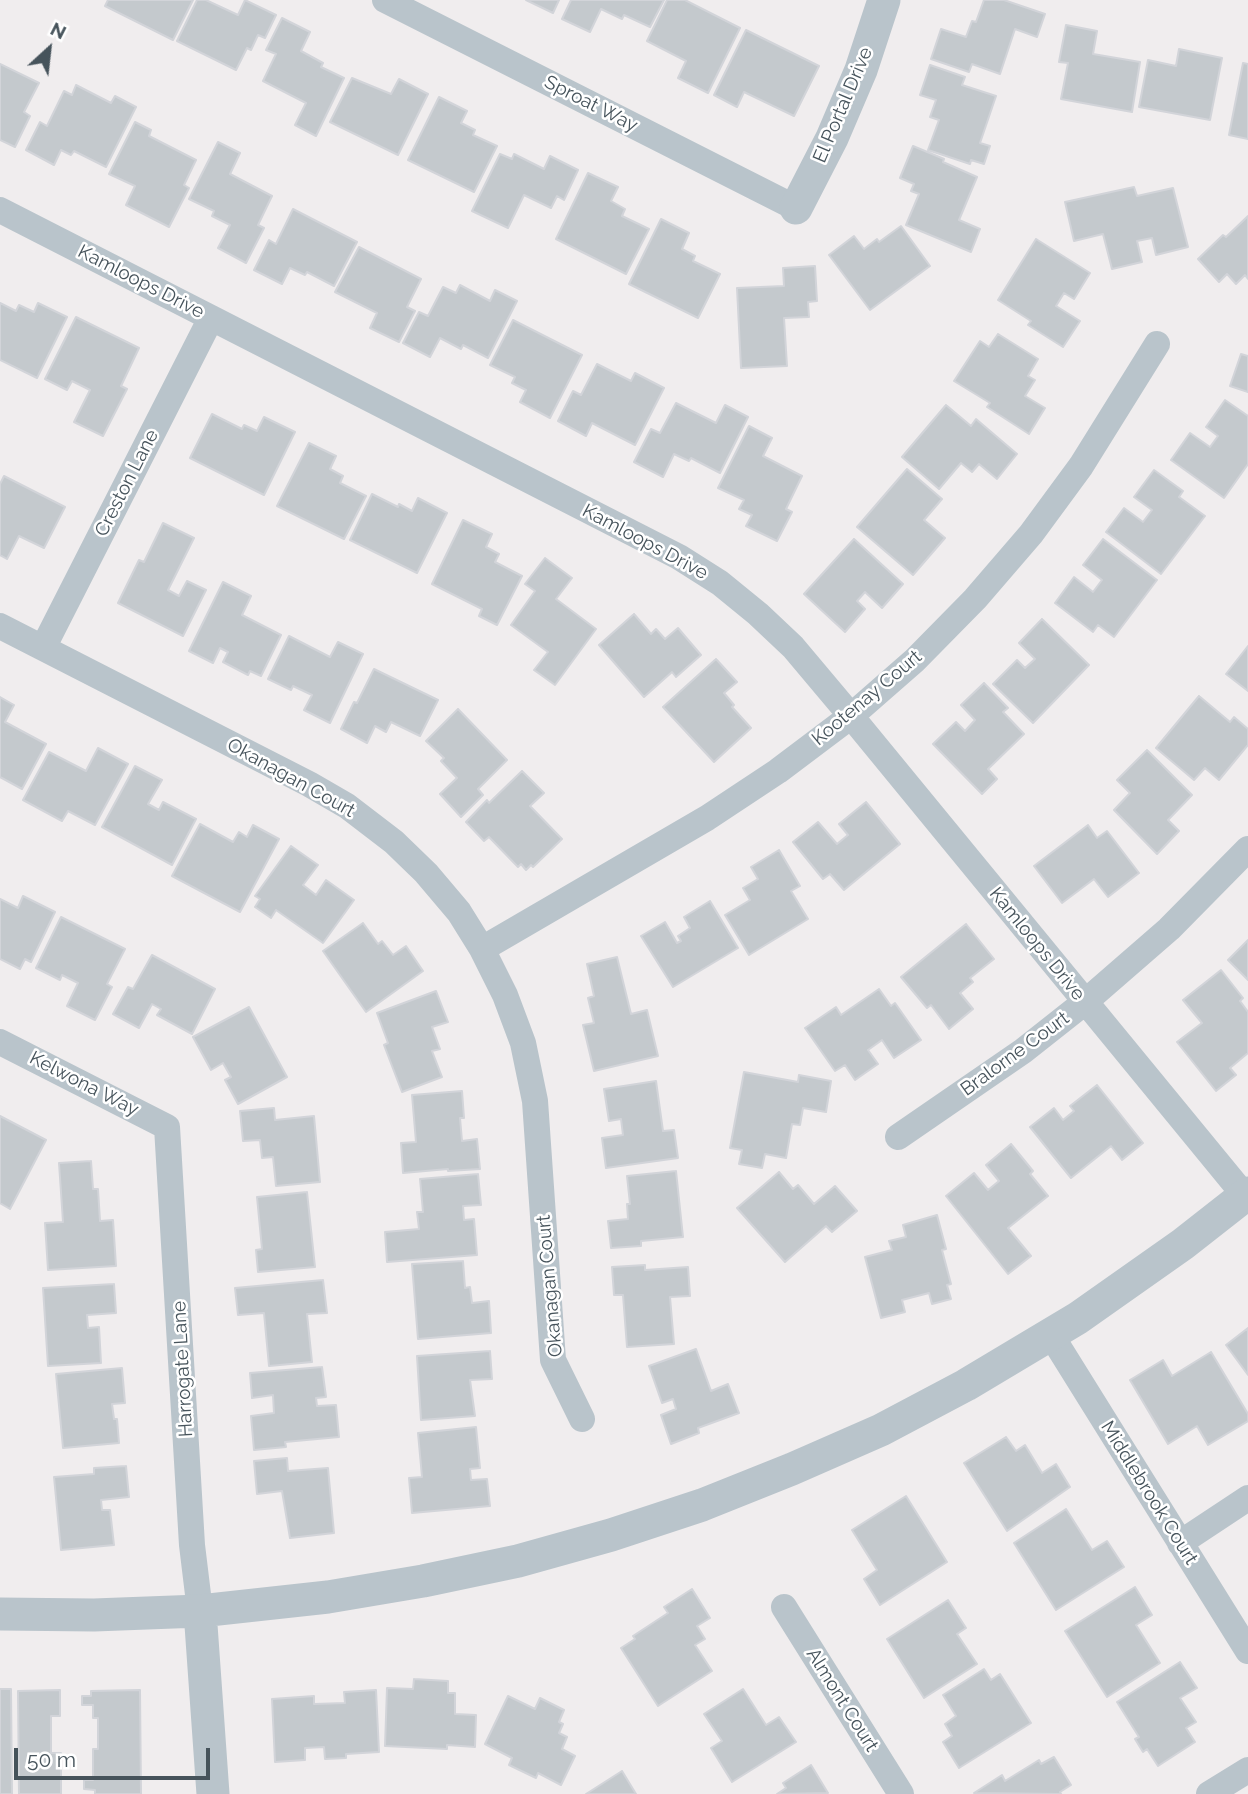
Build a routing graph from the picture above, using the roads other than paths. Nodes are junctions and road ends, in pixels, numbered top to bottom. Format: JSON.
{"nodes":[{"id":1,"x":385,"y":0,"type":"edge"},
{"id":2,"x":884,"y":0,"type":"edge"},
{"id":3,"x":796,"y":208,"type":"joint"},
{"id":4,"x":0,"y":210,"type":"edge"},
{"id":5,"x":211,"y":318,"type":"junction"},
{"id":6,"x":1157,"y":344,"type":"dead end"},
{"id":7,"x":0,"y":626,"type":"edge"},
{"id":8,"x":43,"y":648,"type":"junction"},
{"id":9,"x":850,"y":716,"type":"junction"},
{"id":10,"x":1248,"y":849,"type":"edge"},
{"id":11,"x":482,"y":948,"type":"junction"},
{"id":12,"x":1085,"y":1002,"type":"junction"},
{"id":13,"x":0,"y":1042,"type":"edge"},
{"id":14,"x":167,"y":1127,"type":"joint"},
{"id":15,"x":898,"y":1136,"type":"dead end"},
{"id":16,"x":1246,"y":1195,"type":"edge"},
{"id":17,"x":1051,"y":1335,"type":"junction"},
{"id":18,"x":582,"y":1419,"type":"dead end"},
{"id":19,"x":1248,"y":1498,"type":"edge"},
{"id":20,"x":1180,"y":1543,"type":"junction"},
{"id":21,"x":784,"y":1607,"type":"dead end"},
{"id":22,"x":200,"y":1611,"type":"junction"},
{"id":23,"x":0,"y":1614,"type":"edge"},
{"id":24,"x":1248,"y":1651,"type":"edge"},
{"id":25,"x":1248,"y":1770,"type":"edge"},
{"id":26,"x":213,"y":1794,"type":"edge"},
{"id":27,"x":901,"y":1794,"type":"edge"},
{"id":28,"x":1209,"y":1794,"type":"edge"}],
"edges":[{"from":1,"to":3,"type":"street","name":"Sproat Way"},
{"from":2,"to":3,"type":"street","name":"El Portal Drive"},
{"from":4,"to":5,"type":"street","name":"Kamloops Drive"},
{"from":5,"to":8,"type":"street","name":"Creston Lane"},
{"from":5,"to":9,"type":"street","name":"Kamloops Drive"},
{"from":6,"to":9,"type":"street","name":"Kootenay Court"},
{"from":7,"to":8,"type":"street","name":"Okanagan Court"},
{"from":8,"to":11,"type":"street","name":"Okanagan Court"},
{"from":9,"to":11,"type":"street","name":"Kootenay Court"},
{"from":9,"to":12,"type":"street","name":"Kamloops Drive"},
{"from":10,"to":12,"type":"street","name":"Bralorne Court"},
{"from":11,"to":18,"type":"street","name":"Okanagan Court"},
{"from":12,"to":15,"type":"street","name":"Bralorne Court"},
{"from":12,"to":16,"type":"street","name":"Kamloops Drive"},
{"from":13,"to":14,"type":"street","name":"Kelwona Way"},
{"from":14,"to":22,"type":"street","name":"Harrogate Lane"},
{"from":16,"to":17,"type":"street"},
{"from":17,"to":20,"type":"street","name":"Middlebrook Court"},
{"from":17,"to":22,"type":"street"},
{"from":19,"to":20,"type":"street"},
{"from":20,"to":24,"type":"street","name":"Middlebrook Court"},
{"from":21,"to":27,"type":"street","name":"Almont Court"},
{"from":22,"to":23,"type":"street"},
{"from":22,"to":26,"type":"street"},
{"from":25,"to":28,"type":"street"}]}
